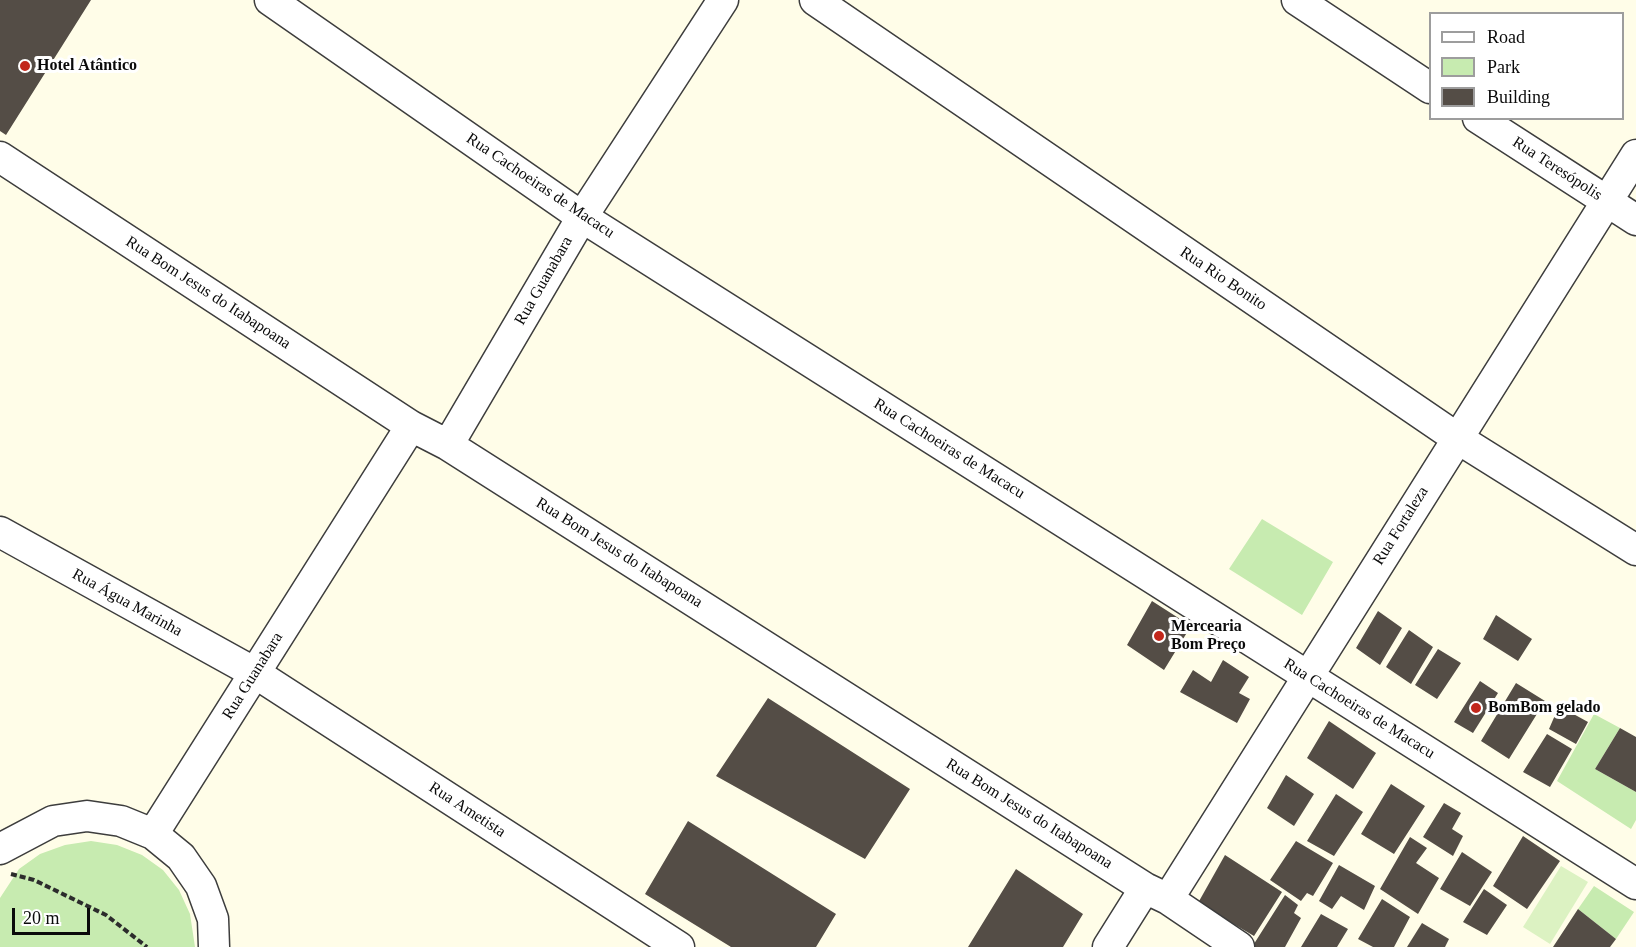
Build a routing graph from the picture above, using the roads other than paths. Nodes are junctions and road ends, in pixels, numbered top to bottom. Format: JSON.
{"nodes":[{"id":1,"x":270,"y":0,"type":"edge"},
{"id":2,"x":723,"y":0,"type":"edge"},
{"id":3,"x":815,"y":0,"type":"edge"},
{"id":4,"x":1297,"y":0,"type":"edge"},
{"id":5,"x":1429,"y":87,"type":"edge"},
{"id":6,"x":1481,"y":120,"type":"edge"},
{"id":7,"x":1636,"y":155,"type":"edge"},
{"id":8,"x":0,"y":157,"type":"edge"},
{"id":9,"x":1606,"y":201,"type":"junction"},
{"id":10,"x":582,"y":217,"type":"junction"},
{"id":11,"x":1636,"y":220,"type":"edge"},
{"id":12,"x":411,"y":426,"type":"junction"},
{"id":13,"x":1456,"y":438,"type":"junction"},
{"id":14,"x":448,"y":445,"type":"junction"},
{"id":15,"x":0,"y":532,"type":"edge"},
{"id":16,"x":1636,"y":550,"type":"edge"},
{"id":17,"x":255,"y":674,"type":"junction"},
{"id":18,"x":1306,"y":675,"type":"junction"},
{"id":19,"x":153,"y":834,"type":"junction"},
{"id":20,"x":4,"y":860,"type":"edge"},
{"id":21,"x":1636,"y":884,"type":"edge"},
{"id":22,"x":1156,"y":893,"type":"junction"},
{"id":23,"x":214,"y":947,"type":"edge"},
{"id":24,"x":679,"y":947,"type":"edge"},
{"id":25,"x":1108,"y":947,"type":"edge"},
{"id":26,"x":1239,"y":947,"type":"edge"}],
"edges":[{"from":1,"to":10,"type":"street","name":"Rua Cachoeiras de Macacu"},
{"from":2,"to":10,"type":"street","name":"Rua Guanabara"},
{"from":3,"to":13,"type":"street","name":"Rua Rio Bonito"},
{"from":4,"to":5,"type":"street"},
{"from":6,"to":9,"type":"street","name":"Rua Teresópolis"},
{"from":7,"to":9,"type":"street","name":"Rua Fortaleza"},
{"from":8,"to":12,"type":"street","name":"Rua Bom Jesus do Itabapoana"},
{"from":9,"to":11,"type":"street","name":"Rua Teresópolis"},
{"from":9,"to":13,"type":"street","name":"Rua Fortaleza"},
{"from":10,"to":14,"type":"street","name":"Rua Guanabara"},
{"from":10,"to":18,"type":"street","name":"Rua Cachoeiras de Macacu"},
{"from":12,"to":14,"type":"street","name":"Rua Bom Jesus do Itabapoana"},
{"from":12,"to":17,"type":"street","name":"Rua Guanabara"},
{"from":13,"to":16,"type":"street","name":"Rua Rio Bonito"},
{"from":13,"to":18,"type":"street","name":"Rua Fortaleza"},
{"from":14,"to":22,"type":"street","name":"Rua Bom Jesus do Itabapoana"},
{"from":15,"to":17,"type":"street","name":"Rua Água Marinha"},
{"from":17,"to":19,"type":"street","name":"Rua Guanabara"},
{"from":17,"to":24,"type":"street","name":"Rua Ametista"},
{"from":18,"to":21,"type":"street","name":"Rua Cachoeiras de Macacu"},
{"from":18,"to":22,"type":"street","name":"Rua Fortaleza"},
{"from":19,"to":20,"type":"street"},
{"from":19,"to":23,"type":"street"},
{"from":22,"to":25,"type":"street","name":"Rua Fortaleza"},
{"from":22,"to":26,"type":"street","name":"Rua Bom Jesus do Itabapoana"}]}
